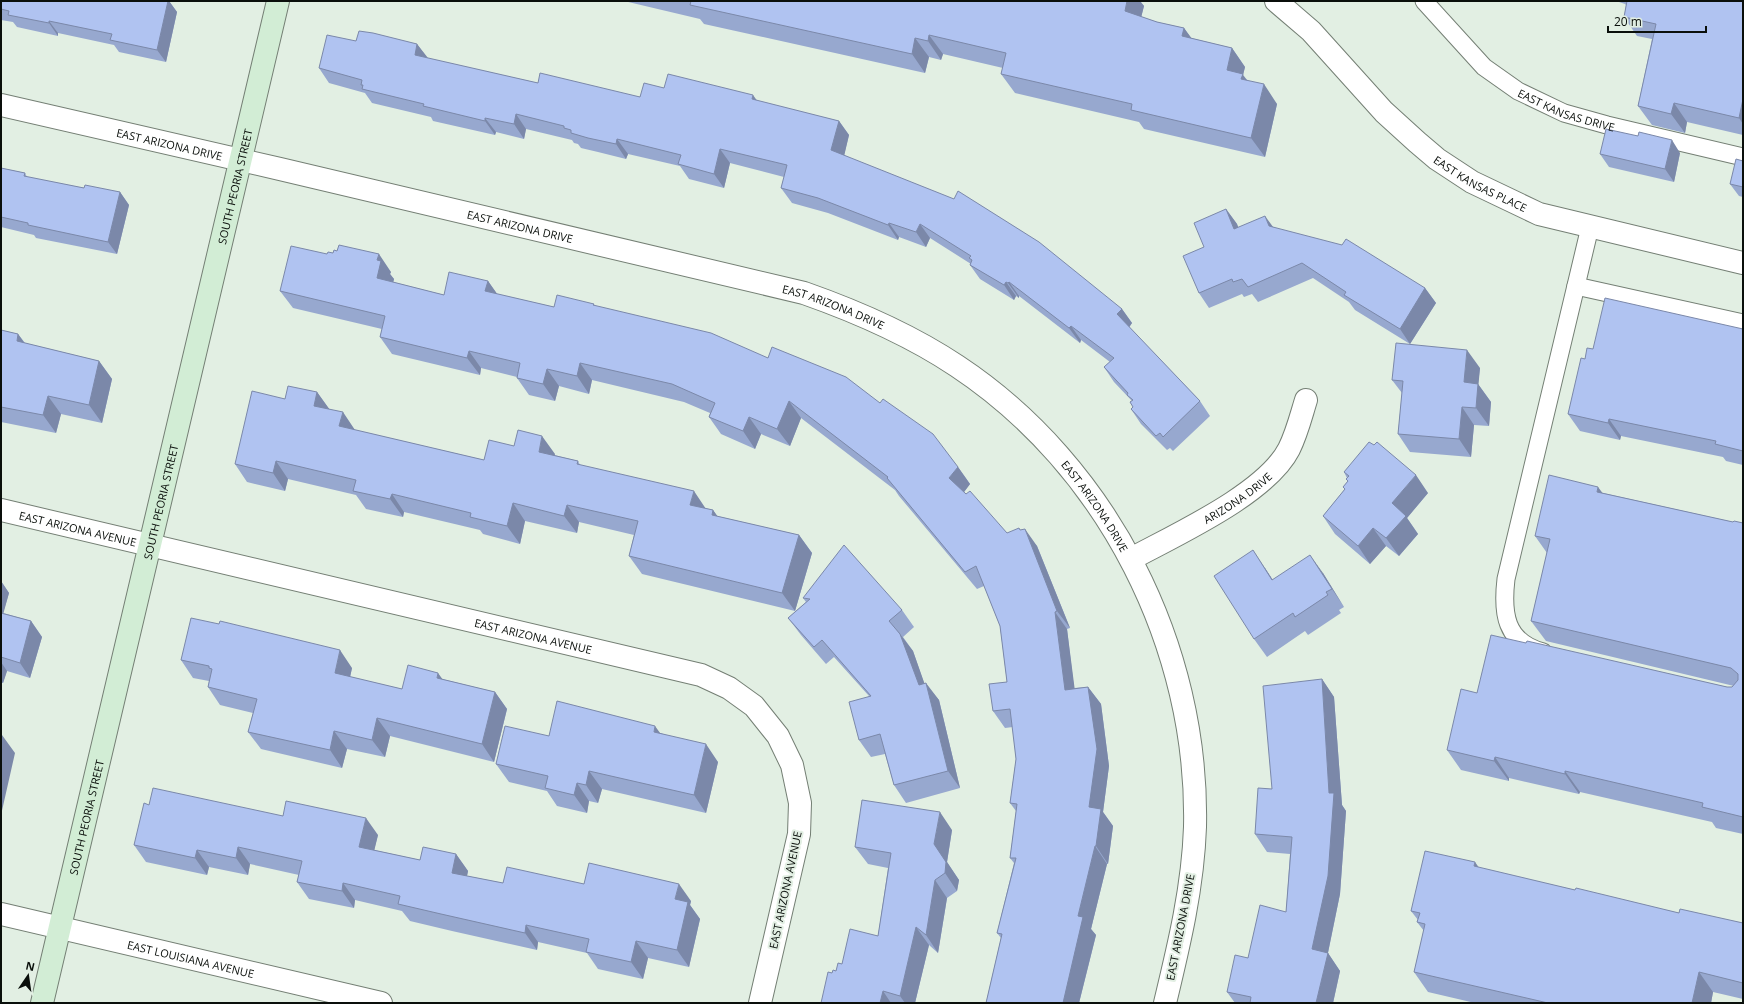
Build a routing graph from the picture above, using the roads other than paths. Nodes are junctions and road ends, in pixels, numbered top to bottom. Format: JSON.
{"nodes":[{"id":1,"x":278,"y":1,"type":"edge"},
{"id":2,"x":1276,"y":1,"type":"edge"},
{"id":3,"x":1424,"y":1,"type":"edge"},
{"id":4,"x":1,"y":105,"type":"edge"},
{"id":5,"x":1743,"y":157,"type":"edge"},
{"id":6,"x":240,"y":160,"type":"junction"},
{"id":7,"x":1590,"y":227,"type":"junction"},
{"id":8,"x":1743,"y":263,"type":"edge"},
{"id":9,"x":1576,"y":286,"type":"junction"},
{"id":10,"x":1743,"y":323,"type":"edge"},
{"id":11,"x":1306,"y":400,"type":"dead end"},
{"id":12,"x":1,"y":510,"type":"edge"},
{"id":13,"x":150,"y":544,"type":"junction"},
{"id":14,"x":1131,"y":559,"type":"junction"},
{"id":15,"x":1561,"y":657,"type":"edge"},
{"id":16,"x":1,"y":914,"type":"edge"},
{"id":17,"x":59,"y":927,"type":"junction"},
{"id":18,"x":42,"y":1003,"type":"edge"},
{"id":19,"x":381,"y":1003,"type":"edge"},
{"id":20,"x":760,"y":1003,"type":"edge"},
{"id":21,"x":1165,"y":1003,"type":"edge"}],
"edges":[{"from":1,"to":6,"type":"main road","name":"SOUTH PEORIA STREET"},
{"from":2,"to":7,"type":"street","name":"EAST KANSAS PLACE"},
{"from":3,"to":5,"type":"lane","name":"EAST KANSAS DRIVE"},
{"from":4,"to":6,"type":"street","name":"EAST ARIZONA DRIVE"},
{"from":6,"to":13,"type":"main road","name":"SOUTH PEORIA STREET"},
{"from":6,"to":14,"type":"street","name":"EAST ARIZONA DRIVE"},
{"from":7,"to":8,"type":"street","name":"EAST KANSAS PLACE"},
{"from":7,"to":9,"type":"lane"},
{"from":9,"to":10,"type":"lane"},
{"from":9,"to":15,"type":"lane"},
{"from":11,"to":14,"type":"street","name":"ARIZONA DRIVE"},
{"from":12,"to":13,"type":"street","name":"EAST ARIZONA AVENUE"},
{"from":13,"to":17,"type":"main road","name":"SOUTH PEORIA STREET"},
{"from":13,"to":20,"type":"street","name":"EAST ARIZONA AVENUE"},
{"from":14,"to":21,"type":"street","name":"EAST ARIZONA DRIVE"},
{"from":16,"to":17,"type":"street","name":"EAST LOUISIANA AVENUE"},
{"from":17,"to":18,"type":"main road","name":"SOUTH PEORIA STREET"},
{"from":17,"to":19,"type":"street","name":"EAST LOUISIANA AVENUE"}]}
